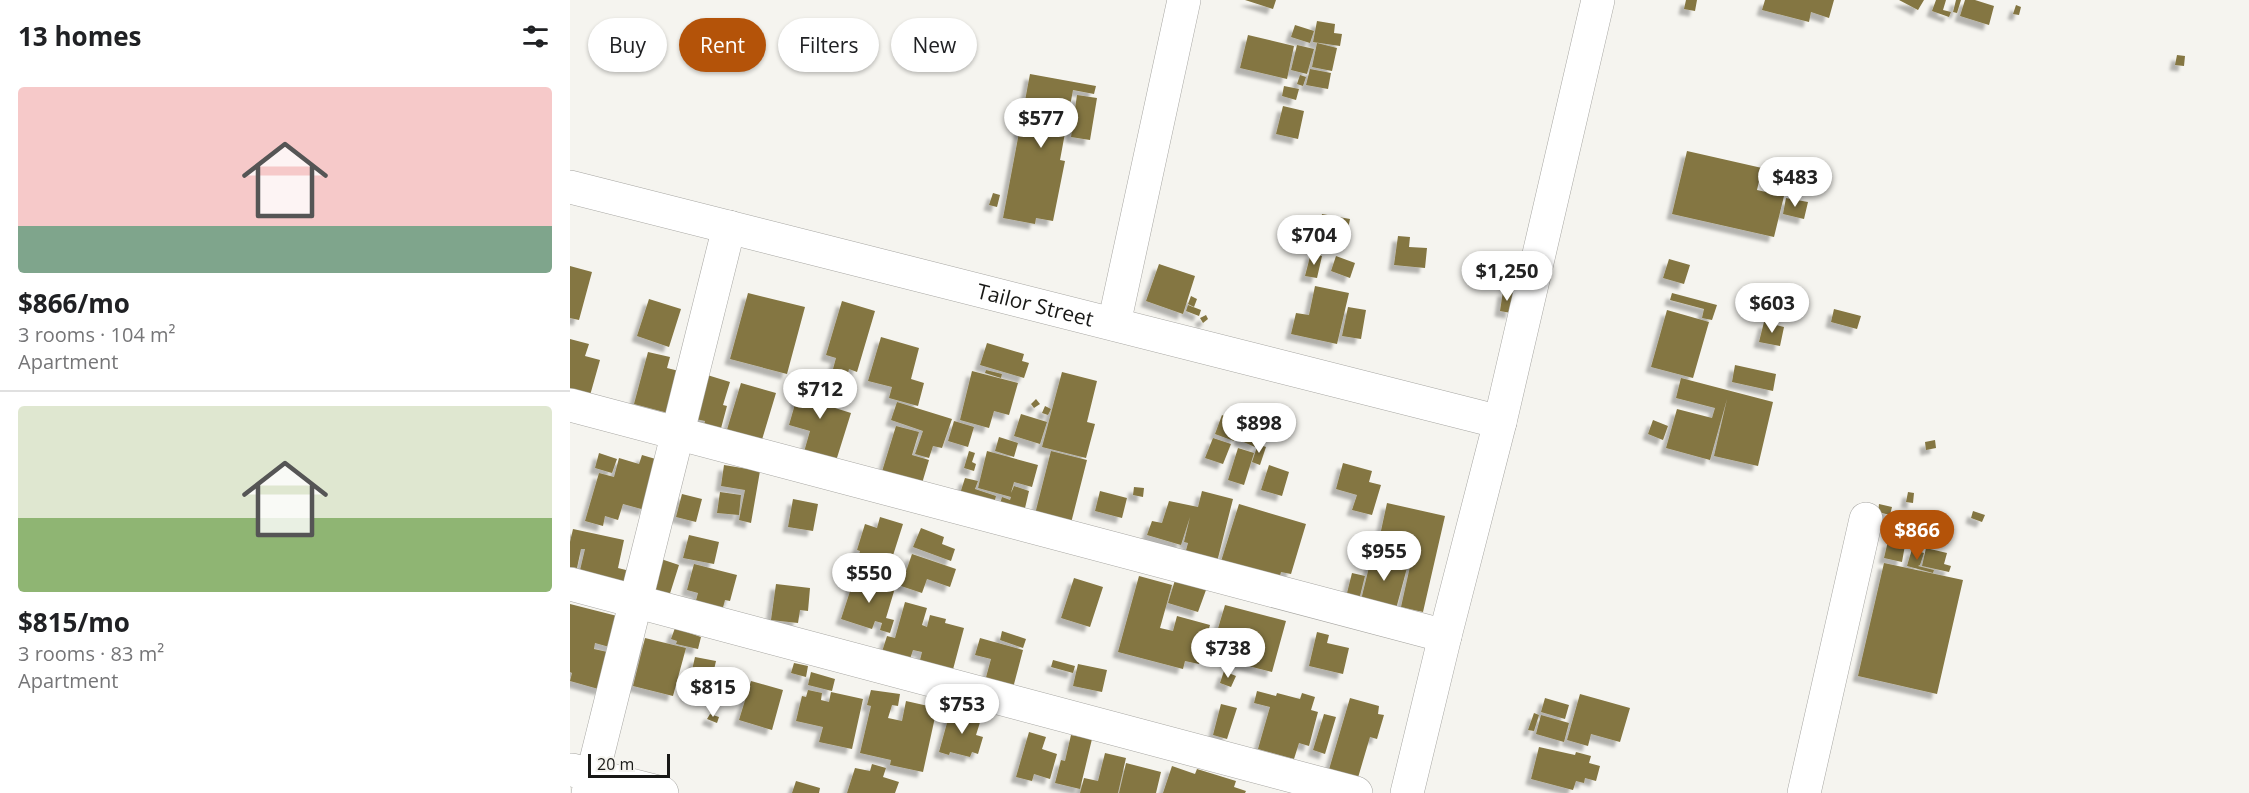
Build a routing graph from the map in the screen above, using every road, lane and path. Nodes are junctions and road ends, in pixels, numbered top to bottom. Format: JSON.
{"nodes":[{"id":1,"x":1184,"y":0,"type":"edge"},
{"id":2,"x":1598,"y":0,"type":"edge"},
{"id":3,"x":570,"y":187,"type":"edge"},
{"id":4,"x":729,"y":227,"type":"junction"},
{"id":5,"x":1114,"y":324,"type":"junction"},
{"id":6,"x":570,"y":405,"type":"edge"},
{"id":7,"x":1500,"y":422,"type":"junction"},
{"id":8,"x":678,"y":432,"type":"junction"},
{"id":9,"x":1866,"y":519,"type":"dead end"},
{"id":10,"x":570,"y":584,"type":"edge"},
{"id":11,"x":636,"y":600,"type":"junction"},
{"id":12,"x":1445,"y":636,"type":"junction"},
{"id":13,"x":583,"y":780,"type":"edge"},
{"id":14,"x":662,"y":793,"type":"edge"},
{"id":15,"x":1356,"y":793,"type":"edge"},
{"id":16,"x":1407,"y":793,"type":"edge"},
{"id":17,"x":1804,"y":793,"type":"edge"}],
"edges":[{"from":1,"to":5,"type":"street"},
{"from":2,"to":7,"type":"street"},
{"from":3,"to":4,"type":"street","name":"Tailor Street"},
{"from":4,"to":5,"type":"street","name":"Tailor Street"},
{"from":4,"to":8,"type":"street"},
{"from":5,"to":7,"type":"street","name":"Tailor Street"},
{"from":6,"to":8,"type":"street"},
{"from":7,"to":12,"type":"street"},
{"from":8,"to":11,"type":"street"},
{"from":8,"to":12,"type":"street"},
{"from":9,"to":17,"type":"street"},
{"from":10,"to":11,"type":"street"},
{"from":11,"to":13,"type":"street"},
{"from":11,"to":15,"type":"street"},
{"from":12,"to":16,"type":"street"},
{"from":13,"to":14,"type":"street"}]}
